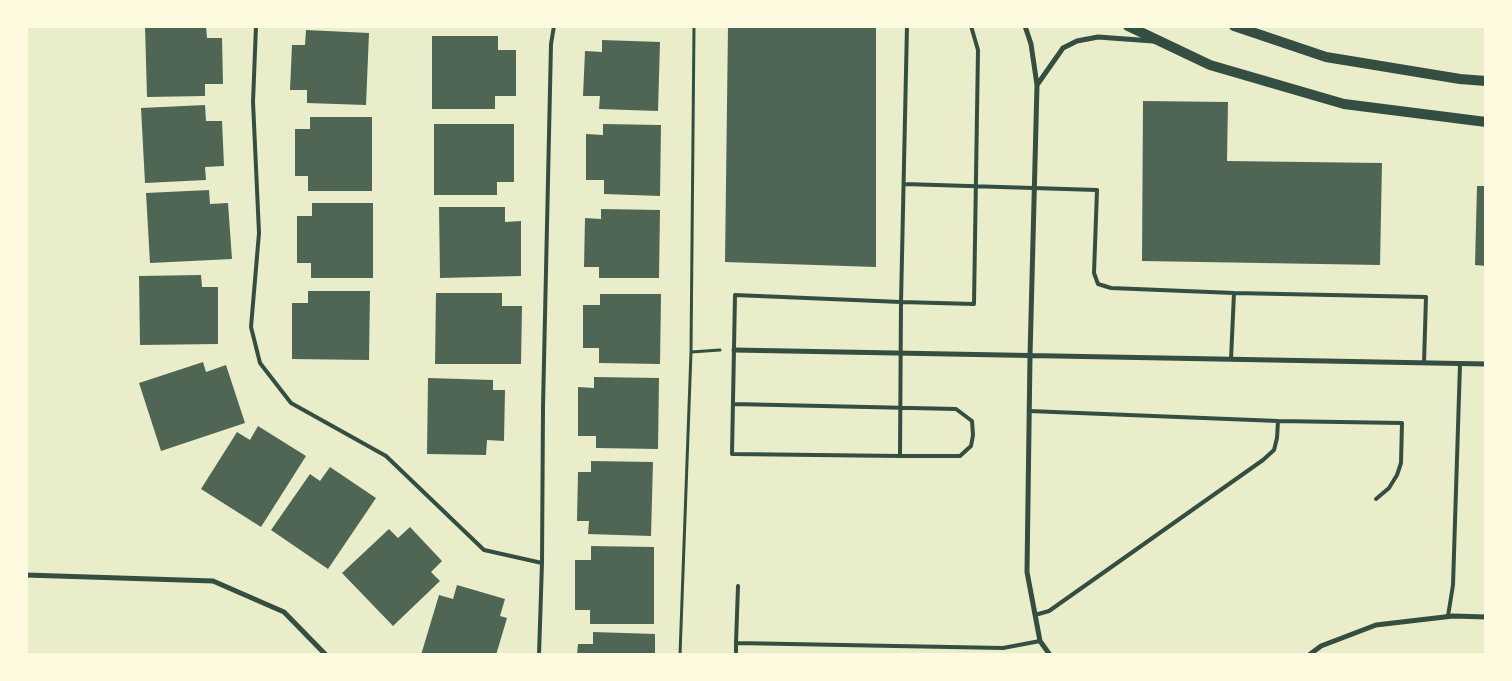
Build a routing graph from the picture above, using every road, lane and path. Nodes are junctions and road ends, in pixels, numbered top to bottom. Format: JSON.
{"nodes":[{"id":1,"x":256,"y":26,"type":"edge"},
{"id":2,"x":554,"y":26,"type":"edge"},
{"id":3,"x":694,"y":26,"type":"edge"},
{"id":4,"x":907,"y":26,"type":"edge"},
{"id":5,"x":971,"y":26,"type":"edge"},
{"id":6,"x":1025,"y":26,"type":"edge"},
{"id":7,"x":1128,"y":26,"type":"edge"},
{"id":8,"x":1234,"y":26,"type":"edge"},
{"id":9,"x":1160,"y":42,"type":"junction"},
{"id":10,"x":1486,"y":80,"type":"edge"},
{"id":11,"x":1037,"y":85,"type":"junction"},
{"id":12,"x":1486,"y":122,"type":"edge"},
{"id":13,"x":904,"y":184,"type":"junction"},
{"id":14,"x":975,"y":186,"type":"junction"},
{"id":15,"x":1035,"y":188,"type":"junction"},
{"id":16,"x":1234,"y":293,"type":"junction"},
{"id":17,"x":901,"y":302,"type":"junction"},
{"id":18,"x":734,"y":350,"type":"junction"},
{"id":19,"x":691,"y":352,"type":"junction"},
{"id":20,"x":902,"y":353,"type":"junction"},
{"id":21,"x":1030,"y":356,"type":"junction"},
{"id":22,"x":1231,"y":359,"type":"junction"},
{"id":23,"x":1424,"y":363,"type":"junction"},
{"id":24,"x":1460,"y":364,"type":"junction"},
{"id":25,"x":1486,"y":364,"type":"edge"},
{"id":26,"x":733,"y":404,"type":"junction"},
{"id":27,"x":901,"y":408,"type":"junction"},
{"id":28,"x":1029,"y":411,"type":"junction"},
{"id":29,"x":1278,"y":421,"type":"junction"},
{"id":30,"x":900,"y":456,"type":"junction"},
{"id":31,"x":1376,"y":499,"type":"dead end"},
{"id":32,"x":542,"y":563,"type":"junction"},
{"id":33,"x":26,"y":575,"type":"edge"},
{"id":34,"x":738,"y":586,"type":"dead end"},
{"id":35,"x":1035,"y":615,"type":"junction"},
{"id":36,"x":1448,"y":616,"type":"junction"},
{"id":37,"x":1486,"y":617,"type":"edge"},
{"id":38,"x":1040,"y":640,"type":"junction"},
{"id":39,"x":736,"y":643,"type":"junction"},
{"id":40,"x":326,"y":655,"type":"edge"},
{"id":41,"x":539,"y":655,"type":"edge"},
{"id":42,"x":680,"y":655,"type":"edge"},
{"id":43,"x":736,"y":655,"type":"edge"},
{"id":44,"x":1050,"y":655,"type":"edge"},
{"id":45,"x":1309,"y":655,"type":"edge"}],
"edges":[{"from":1,"to":32,"type":"lane"},
{"from":2,"to":32,"type":"lane"},
{"from":3,"to":19,"type":"path"},
{"from":4,"to":13,"type":"lane"},
{"from":5,"to":14,"type":"lane"},
{"from":6,"to":11,"type":"street"},
{"from":7,"to":9,"type":"main road"},
{"from":8,"to":10,"type":"main road"},
{"from":9,"to":11,"type":"street"},
{"from":9,"to":12,"type":"main road"},
{"from":11,"to":15,"type":"street"},
{"from":13,"to":14,"type":"lane"},
{"from":13,"to":17,"type":"lane"},
{"from":14,"to":15,"type":"lane"},
{"from":14,"to":17,"type":"lane"},
{"from":15,"to":16,"type":"lane"},
{"from":15,"to":21,"type":"street"},
{"from":16,"to":22,"type":"lane"},
{"from":16,"to":23,"type":"lane"},
{"from":17,"to":18,"type":"lane"},
{"from":17,"to":20,"type":"lane"},
{"from":18,"to":19,"type":"path"},
{"from":18,"to":20,"type":"street"},
{"from":18,"to":26,"type":"lane"},
{"from":19,"to":42,"type":"path"},
{"from":20,"to":21,"type":"street"},
{"from":20,"to":27,"type":"lane"},
{"from":21,"to":22,"type":"street"},
{"from":21,"to":28,"type":"street"},
{"from":22,"to":23,"type":"street"},
{"from":23,"to":24,"type":"street"},
{"from":24,"to":25,"type":"street"},
{"from":24,"to":36,"type":"lane"},
{"from":26,"to":27,"type":"lane"},
{"from":26,"to":30,"type":"lane"},
{"from":27,"to":30,"type":"lane"},
{"from":27,"to":30,"type":"lane"},
{"from":28,"to":29,"type":"lane"},
{"from":28,"to":35,"type":"street"},
{"from":29,"to":31,"type":"lane"},
{"from":29,"to":35,"type":"lane"},
{"from":32,"to":41,"type":"lane"},
{"from":33,"to":40,"type":"street"},
{"from":34,"to":39,"type":"lane"},
{"from":35,"to":38,"type":"street"},
{"from":36,"to":37,"type":"street"},
{"from":36,"to":45,"type":"street"},
{"from":38,"to":39,"type":"lane"},
{"from":38,"to":44,"type":"street"},
{"from":39,"to":43,"type":"lane"}]}
